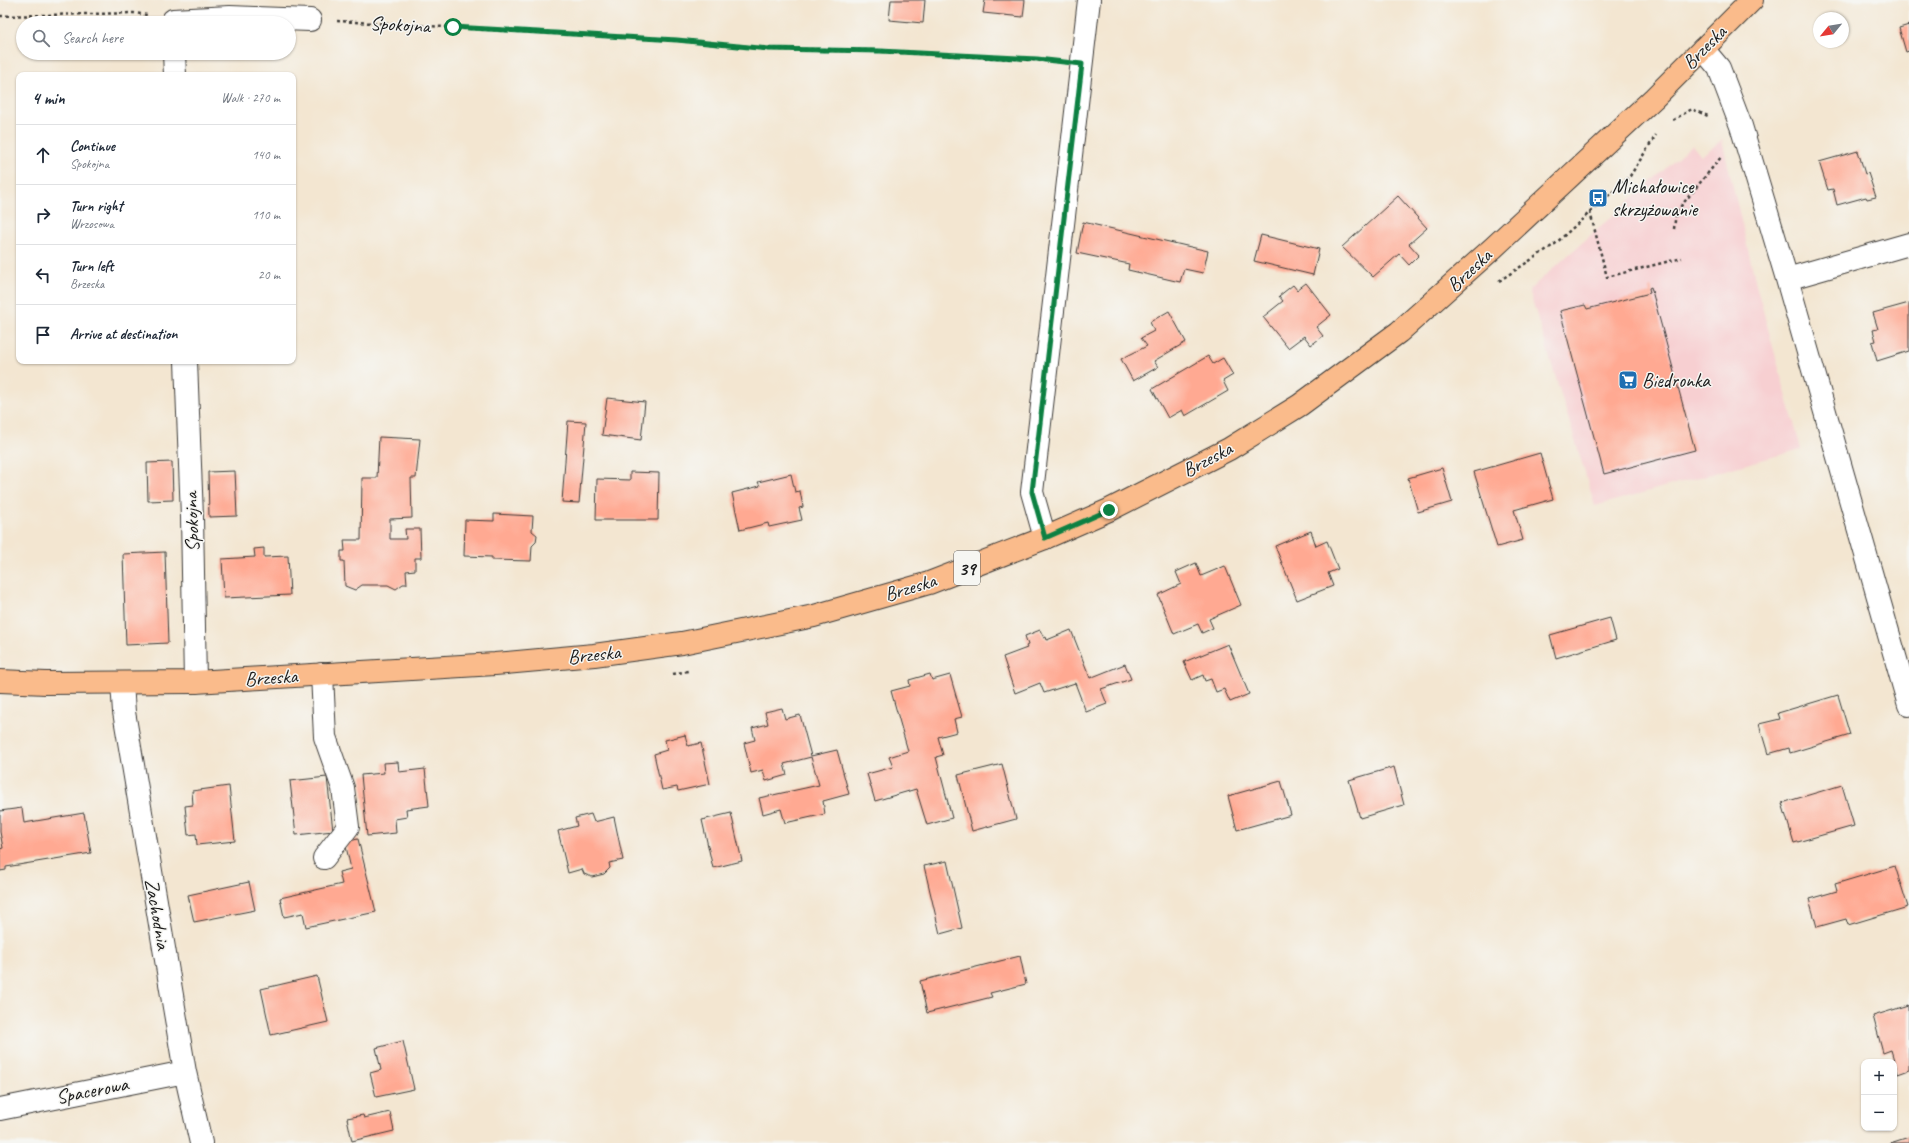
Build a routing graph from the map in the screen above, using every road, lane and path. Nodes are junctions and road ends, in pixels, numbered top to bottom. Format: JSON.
{"nodes":[{"id":1,"x":1089,"y":0,"type":"edge"},
{"id":2,"x":1752,"y":0,"type":"edge"},
{"id":3,"x":0,"y":16,"type":"edge"},
{"id":4,"x":147,"y":16,"type":"edge"},
{"id":5,"x":296,"y":19,"type":"edge"},
{"id":6,"x":310,"y":20,"type":"joint"},
{"id":7,"x":1703,"y":49,"type":"junction"},
{"id":8,"x":174,"y":60,"type":"edge"},
{"id":9,"x":1082,"y":64,"type":"junction"},
{"id":10,"x":175,"y":72,"type":"edge"},
{"id":11,"x":1712,"y":121,"type":"dead end"},
{"id":12,"x":1670,"y":123,"type":"dead end"},
{"id":13,"x":1661,"y":131,"type":"dead end"},
{"id":14,"x":1725,"y":152,"type":"dead end"},
{"id":15,"x":1590,"y":212,"type":"junction"},
{"id":16,"x":1674,"y":229,"type":"dead end"},
{"id":17,"x":1909,"y":244,"type":"edge"},
{"id":18,"x":1682,"y":258,"type":"dead end"},
{"id":19,"x":1787,"y":279,"type":"junction"},
{"id":20,"x":1496,"y":283,"type":"dead end"},
{"id":21,"x":186,"y":364,"type":"edge"},
{"id":22,"x":1045,"y":538,"type":"junction"},
{"id":23,"x":690,"y":671,"type":"dead end"},
{"id":24,"x":322,"y":674,"type":"junction"},
{"id":25,"x":667,"y":674,"type":"dead end"},
{"id":26,"x":0,"y":681,"type":"edge"},
{"id":27,"x":195,"y":682,"type":"junction"},
{"id":28,"x":122,"y":684,"type":"junction"},
{"id":29,"x":1909,"y":705,"type":"edge"},
{"id":30,"x":324,"y":858,"type":"dead end"},
{"id":31,"x":185,"y":1072,"type":"junction"},
{"id":32,"x":0,"y":1109,"type":"edge"},
{"id":33,"x":201,"y":1143,"type":"edge"}],
"edges":[{"from":1,"to":9,"type":"street"},
{"from":2,"to":7,"type":"main road","name":"Brzeska","number":"39"},
{"from":3,"to":4,"type":"path"},
{"from":5,"to":6,"type":"street"},
{"from":6,"to":9,"type":"path","name":"Spokojna"},
{"from":7,"to":19,"type":"street"},
{"from":7,"to":22,"type":"main road","name":"Brzeska","number":"39"},
{"from":8,"to":10,"type":"street"},
{"from":9,"to":22,"type":"street"},
{"from":11,"to":12,"type":"path"},
{"from":13,"to":15,"type":"path"},
{"from":14,"to":16,"type":"path"},
{"from":15,"to":18,"type":"path"},
{"from":15,"to":20,"type":"path"},
{"from":17,"to":19,"type":"street"},
{"from":19,"to":29,"type":"street"},
{"from":21,"to":27,"type":"street","name":"Spokojna"},
{"from":22,"to":24,"type":"main road","name":"Brzeska","number":"39"},
{"from":23,"to":25,"type":"path"},
{"from":24,"to":27,"type":"main road","name":"Brzeska","number":"39"},
{"from":24,"to":30,"type":"street"},
{"from":26,"to":28,"type":"main road","name":"Brzeska","number":"39"},
{"from":27,"to":28,"type":"main road","name":"Brzeska","number":"39"},
{"from":28,"to":31,"type":"street","name":"Zachodnia"},
{"from":31,"to":32,"type":"street","name":"Spacerowa"},
{"from":31,"to":33,"type":"street","name":"Zachodnia"}]}
